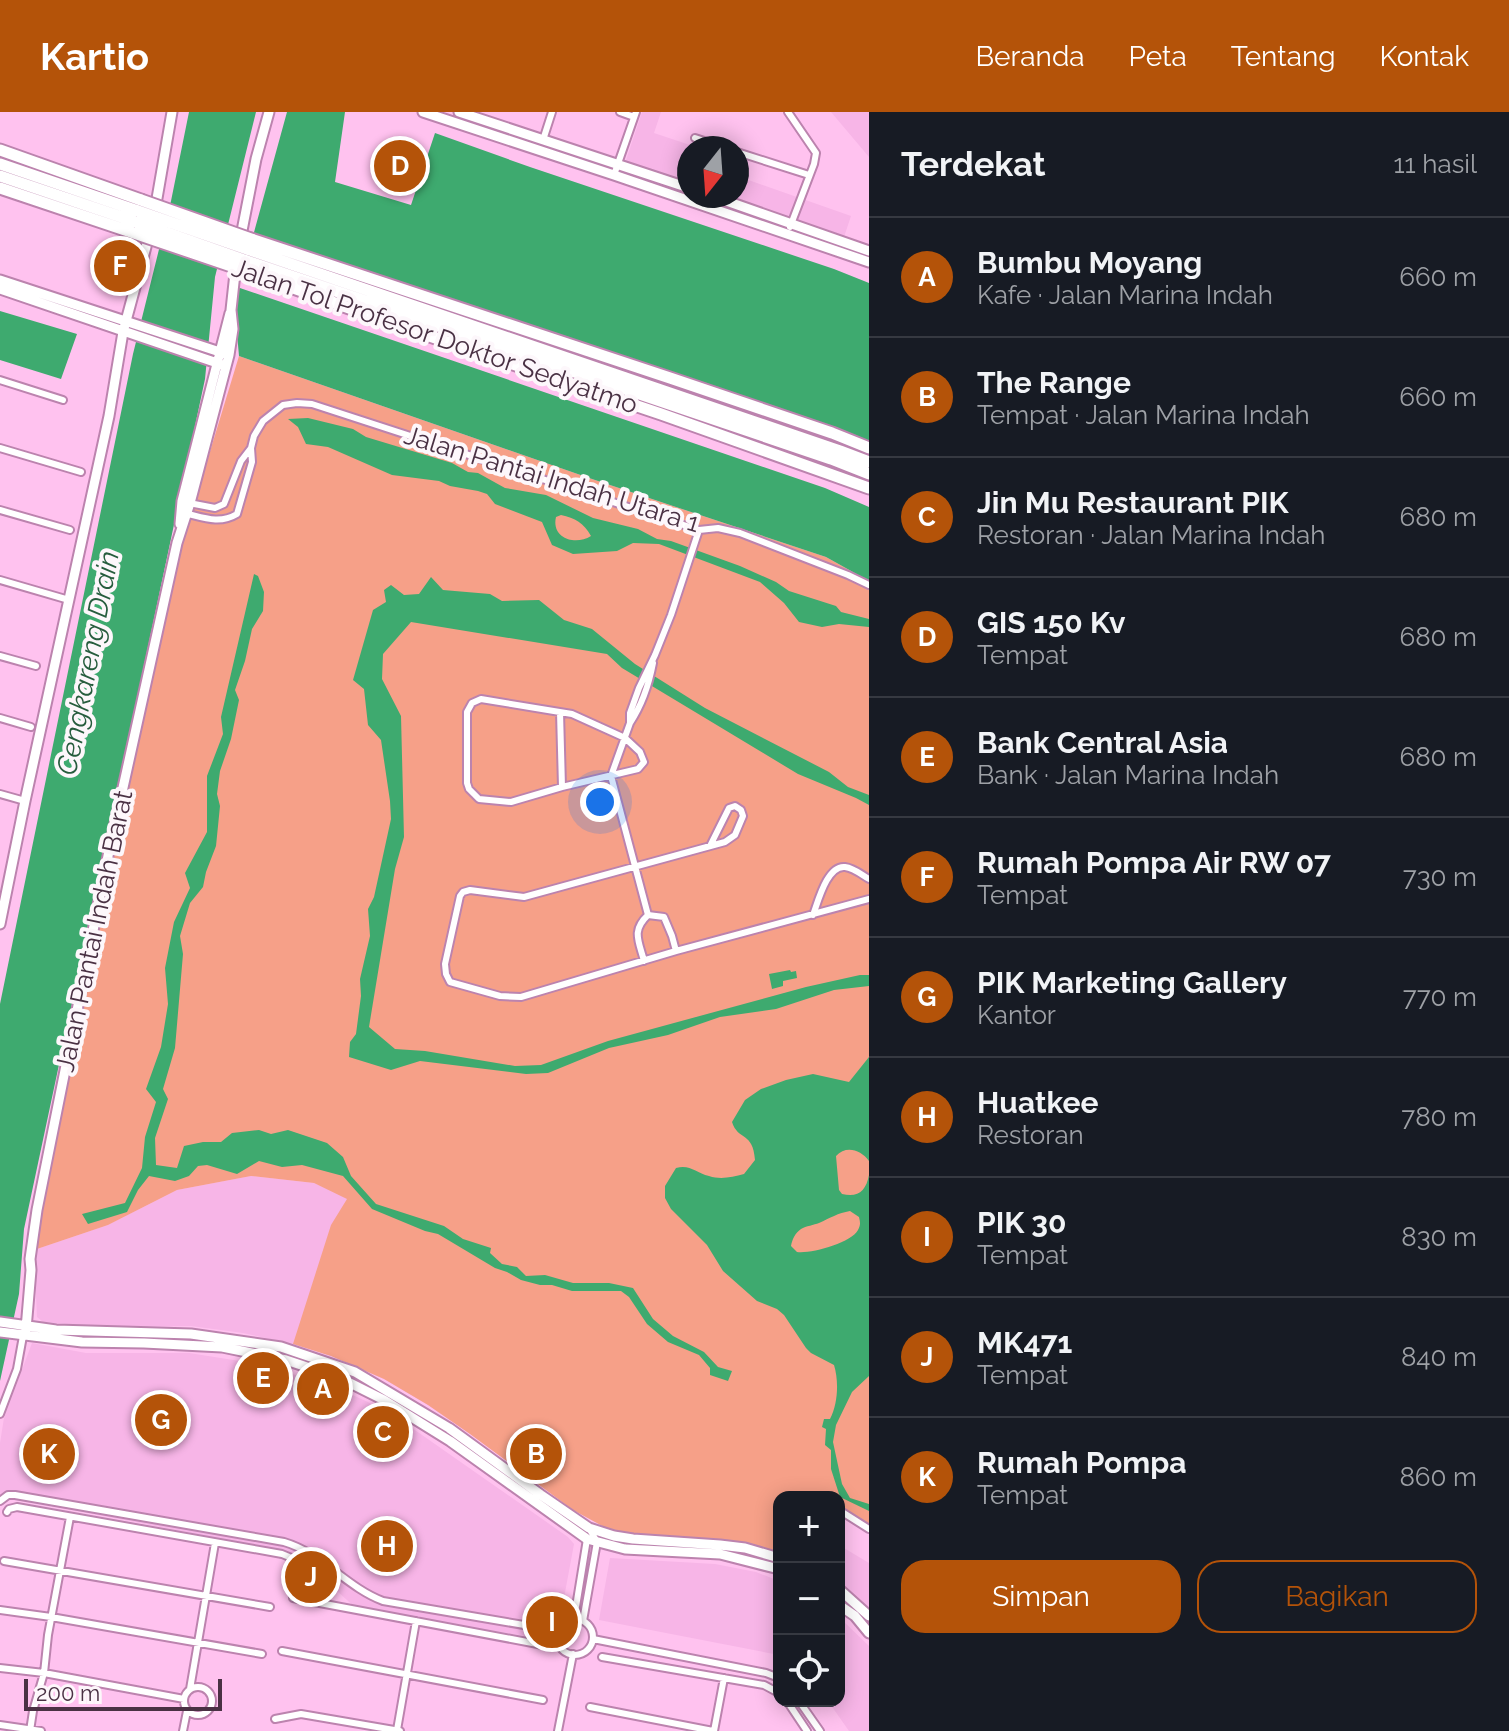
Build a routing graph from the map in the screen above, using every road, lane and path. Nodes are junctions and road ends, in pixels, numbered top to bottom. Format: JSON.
{"nodes":[{"id":1,"x":172,"y":112,"type":"edge"},
{"id":2,"x":269,"y":112,"type":"edge"},
{"id":3,"x":423,"y":112,"type":"edge"},
{"id":4,"x":459,"y":112,"type":"edge"},
{"id":5,"x":552,"y":112,"type":"edge"},
{"id":6,"x":620,"y":112,"type":"edge"},
{"id":7,"x":788,"y":112,"type":"edge"},
{"id":8,"x":635,"y":114,"type":"edge"},
{"id":9,"x":543,"y":140,"type":"junction"},
{"id":10,"x":0,"y":150,"type":"edge"},
{"id":11,"x":749,"y":156,"type":"edge"},
{"id":12,"x":0,"y":164,"type":"edge"},
{"id":13,"x":616,"y":170,"type":"junction"},
{"id":14,"x":809,"y":175,"type":"junction"},
{"id":15,"x":0,"y":176,"type":"edge"},
{"id":16,"x":677,"y":185,"type":"edge"},
{"id":17,"x":0,"y":188,"type":"edge"},
{"id":18,"x":741,"y":208,"type":"edge"},
{"id":19,"x":137,"y":217,"type":"junction"},
{"id":20,"x":790,"y":228,"type":"junction"},
{"id":21,"x":869,"y":251,"type":"edge"},
{"id":22,"x":246,"y":254,"type":"junction"},
{"id":23,"x":869,"y":262,"type":"edge"},
{"id":24,"x":0,"y":280,"type":"edge"},
{"id":25,"x":0,"y":289,"type":"edge"},
{"id":26,"x":134,"y":290,"type":"junction"},
{"id":27,"x":113,"y":316,"type":"junction"},
{"id":28,"x":124,"y":326,"type":"junction"},
{"id":29,"x":219,"y":352,"type":"junction"},
{"id":30,"x":217,"y":364,"type":"junction"},
{"id":31,"x":0,"y":380,"type":"edge"},
{"id":32,"x":63,"y":400,"type":"dead end"},
{"id":33,"x":0,"y":448,"type":"edge"},
{"id":34,"x":251,"y":448,"type":"junction"},
{"id":35,"x":869,"y":448,"type":"edge"},
{"id":36,"x":869,"y":462,"type":"edge"},
{"id":37,"x":81,"y":472,"type":"dead end"},
{"id":38,"x":869,"y":474,"type":"edge"},
{"id":39,"x":869,"y":488,"type":"edge"},
{"id":40,"x":185,"y":507,"type":"junction"},
{"id":41,"x":0,"y":510,"type":"edge"},
{"id":42,"x":70,"y":530,"type":"dead end"},
{"id":43,"x":699,"y":530,"type":"junction"},
{"id":44,"x":0,"y":580,"type":"edge"},
{"id":45,"x":869,"y":585,"type":"edge"},
{"id":46,"x":69,"y":600,"type":"junction"},
{"id":47,"x":0,"y":656,"type":"edge"},
{"id":48,"x":36,"y":666,"type":"dead end"},
{"id":49,"x":560,"y":712,"type":"junction"},
{"id":50,"x":0,"y":718,"type":"edge"},
{"id":51,"x":31,"y":727,"type":"dead end"},
{"id":52,"x":625,"y":738,"type":"junction"},
{"id":53,"x":611,"y":776,"type":"junction"},
{"id":54,"x":562,"y":787,"type":"junction"},
{"id":55,"x":0,"y":794,"type":"edge"},
{"id":56,"x":25,"y":801,"type":"junction"},
{"id":57,"x":710,"y":846,"type":"junction"},
{"id":58,"x":635,"y":866,"type":"junction"},
{"id":59,"x":5,"y":872,"type":"edge"},
{"id":60,"x":869,"y":879,"type":"edge"},
{"id":61,"x":869,"y":899,"type":"edge"},
{"id":62,"x":648,"y":915,"type":"junction"},
{"id":63,"x":813,"y":915,"type":"junction"},
{"id":64,"x":0,"y":924,"type":"edge"},
{"id":65,"x":676,"y":951,"type":"junction"},
{"id":66,"x":644,"y":961,"type":"junction"},
{"id":67,"x":0,"y":1322,"type":"edge"},
{"id":68,"x":20,"y":1330,"type":"junction"},
{"id":69,"x":0,"y":1332,"type":"edge"},
{"id":70,"x":0,"y":1414,"type":"edge"},
{"id":71,"x":1,"y":1500,"type":"edge"},
{"id":72,"x":7,"y":1512,"type":"dead end"},
{"id":73,"x":845,"y":1514,"type":"edge"},
{"id":74,"x":70,"y":1517,"type":"junction"},
{"id":75,"x":869,"y":1529,"type":"edge"},
{"id":76,"x":591,"y":1536,"type":"junction"},
{"id":77,"x":215,"y":1543,"type":"junction"},
{"id":78,"x":773,"y":1556,"type":"edge"},
{"id":79,"x":4,"y":1561,"type":"dead end"},
{"id":80,"x":300,"y":1565,"type":"dead end"},
{"id":81,"x":773,"y":1567,"type":"edge"},
{"id":82,"x":61,"y":1570,"type":"junction"},
{"id":83,"x":845,"y":1594,"type":"edge"},
{"id":84,"x":206,"y":1595,"type":"junction"},
{"id":85,"x":293,"y":1598,"type":"dead end"},
{"id":86,"x":270,"y":1607,"type":"dead end"},
{"id":87,"x":845,"y":1609,"type":"edge"},
{"id":88,"x":0,"y":1610,"type":"edge"},
{"id":89,"x":869,"y":1616,"type":"edge"},
{"id":90,"x":51,"y":1617,"type":"junction"},
{"id":91,"x":574,"y":1619,"type":"junction"},
{"id":92,"x":416,"y":1621,"type":"junction"},
{"id":93,"x":583,"y":1621,"type":"junction"},
{"id":94,"x":559,"y":1631,"type":"junction"},
{"id":95,"x":869,"y":1633,"type":"edge"},
{"id":96,"x":593,"y":1639,"type":"junction"},
{"id":97,"x":198,"y":1642,"type":"junction"},
{"id":98,"x":543,"y":1645,"type":"dead end"},
{"id":99,"x":282,"y":1651,"type":"dead end"},
{"id":100,"x":262,"y":1654,"type":"dead end"},
{"id":101,"x":573,"y":1654,"type":"junction"},
{"id":102,"x":602,"y":1657,"type":"dead end"},
{"id":103,"x":0,"y":1668,"type":"edge"},
{"id":104,"x":44,"y":1673,"type":"junction"},
{"id":105,"x":407,"y":1674,"type":"junction"},
{"id":106,"x":773,"y":1676,"type":"edge"},
{"id":107,"x":724,"y":1678,"type":"junction"},
{"id":108,"x":190,"y":1689,"type":"junction"},
{"id":109,"x":773,"y":1690,"type":"edge"},
{"id":110,"x":184,"y":1699,"type":"junction"},
{"id":111,"x":543,"y":1700,"type":"dead end"},
{"id":112,"x":590,"y":1707,"type":"dead end"},
{"id":113,"x":791,"y":1707,"type":"edge"},
{"id":114,"x":803,"y":1707,"type":"edge"},
{"id":115,"x":187,"y":1711,"type":"junction"},
{"id":116,"x":275,"y":1719,"type":"dead end"},
{"id":117,"x":0,"y":1725,"type":"edge"},
{"id":118,"x":30,"y":1730,"type":"edge"},
{"id":119,"x":41,"y":1731,"type":"edge"},
{"id":120,"x":183,"y":1731,"type":"edge"},
{"id":121,"x":398,"y":1731,"type":"edge"},
{"id":122,"x":558,"y":1731,"type":"edge"},
{"id":123,"x":713,"y":1731,"type":"edge"},
{"id":124,"x":807,"y":1731,"type":"edge"},
{"id":125,"x":820,"y":1731,"type":"edge"}],
"edges":[{"from":1,"to":26,"type":"street"},
{"from":2,"to":29,"type":"street","name":"Jalan Pantai Indah Barat"},
{"from":3,"to":13,"type":"street"},
{"from":4,"to":9,"type":"street"},
{"from":5,"to":9,"type":"street"},
{"from":6,"to":8,"type":"street"},
{"from":7,"to":14,"type":"street"},
{"from":8,"to":13,"type":"street"},
{"from":9,"to":13,"type":"street"},
{"from":10,"to":19,"type":"highway","name":"Jalan Tol Profesor Doktor Sedyatmo"},
{"from":11,"to":14,"type":"street"},
{"from":12,"to":19,"type":"highway","name":"Jalan Tol Profesor Doktor Sedyatmo"},
{"from":13,"to":16,"type":"street"},
{"from":13,"to":20,"type":"street"},
{"from":14,"to":20,"type":"street"},
{"from":15,"to":19,"type":"highway","name":"Jalan Tol Profesor Doktor Sedyatmo"},
{"from":17,"to":19,"type":"highway","name":"Jalan Tol Profesor Doktor Sedyatmo"},
{"from":18,"to":20,"type":"street"},
{"from":19,"to":22,"type":"highway","name":"Jalan Tol Profesor Doktor Sedyatmo","bridge":true},
{"from":19,"to":22,"type":"highway","name":"Jalan Tol Profesor Doktor Sedyatmo","bridge":true},
{"from":20,"to":21,"type":"street"},
{"from":20,"to":23,"type":"street"},
{"from":22,"to":35,"type":"highway","name":"Jalan Tol Profesor Doktor Sedyatmo"},
{"from":22,"to":36,"type":"highway","name":"Jalan Tol Profesor Doktor Sedyatmo"},
{"from":22,"to":38,"type":"highway","name":"Jalan Tol Profesor Doktor Sedyatmo"},
{"from":22,"to":39,"type":"highway","name":"Jalan Tol Profesor Doktor Sedyatmo"},
{"from":24,"to":27,"type":"street"},
{"from":25,"to":28,"type":"street"},
{"from":26,"to":27,"type":"street"},
{"from":26,"to":28,"type":"street"},
{"from":27,"to":28,"type":"street"},
{"from":28,"to":29,"type":"street"},
{"from":28,"to":30,"type":"street"},
{"from":28,"to":46,"type":"street"},
{"from":29,"to":30,"type":"street","name":"Jalan Pantai Indah Barat"},
{"from":30,"to":40,"type":"street","name":"Jalan Pantai Indah Barat"},
{"from":31,"to":32,"type":"street"},
{"from":33,"to":37,"type":"street"},
{"from":34,"to":40,"type":"street","name":"Jalan Pantai Indah Utara 1"},
{"from":34,"to":40,"type":"street","name":"Jalan Pantai Indah Utara 1"},
{"from":34,"to":43,"type":"street","name":"Jalan Pantai Indah Utara 1"},
{"from":40,"to":68,"type":"street","name":"Jalan Pantai Indah Barat"},
{"from":41,"to":42,"type":"street"},
{"from":43,"to":45,"type":"street","name":"Jalan Pantai Indah Utara 1"},
{"from":43,"to":52,"type":"street"},
{"from":44,"to":46,"type":"street"},
{"from":46,"to":56,"type":"street"},
{"from":47,"to":48,"type":"street"},
{"from":49,"to":52,"type":"street"},
{"from":49,"to":54,"type":"street"},
{"from":49,"to":54,"type":"street"},
{"from":50,"to":51,"type":"street"},
{"from":52,"to":53,"type":"street"},
{"from":52,"to":53,"type":"street"},
{"from":53,"to":54,"type":"street"},
{"from":53,"to":58,"type":"street"},
{"from":55,"to":56,"type":"street"},
{"from":56,"to":59,"type":"street"},
{"from":57,"to":57,"type":"street"},
{"from":57,"to":58,"type":"street"},
{"from":58,"to":62,"type":"street"},
{"from":58,"to":66,"type":"street"},
{"from":59,"to":64,"type":"street"},
{"from":60,"to":63,"type":"street"},
{"from":61,"to":63,"type":"street"},
{"from":62,"to":65,"type":"street"},
{"from":62,"to":66,"type":"street"},
{"from":63,"to":65,"type":"street"},
{"from":65,"to":66,"type":"street"},
{"from":67,"to":68,"type":"street"},
{"from":68,"to":69,"type":"street"},
{"from":68,"to":70,"type":"street"},
{"from":68,"to":76,"type":"street"},
{"from":71,"to":94,"type":"street"},
{"from":72,"to":74,"type":"street"},
{"from":73,"to":75,"type":"street"},
{"from":74,"to":77,"type":"street"},
{"from":74,"to":82,"type":"street"},
{"from":76,"to":78,"type":"street"},
{"from":76,"to":81,"type":"street"},
{"from":76,"to":91,"type":"street"},
{"from":76,"to":93,"type":"street"},
{"from":77,"to":80,"type":"street"},
{"from":77,"to":84,"type":"street"},
{"from":79,"to":82,"type":"street"},
{"from":82,"to":84,"type":"street"},
{"from":82,"to":90,"type":"street"},
{"from":83,"to":89,"type":"street"},
{"from":84,"to":86,"type":"street"},
{"from":84,"to":97,"type":"street"},
{"from":85,"to":92,"type":"street"},
{"from":87,"to":95,"type":"street"},
{"from":88,"to":90,"type":"street"},
{"from":90,"to":97,"type":"street"},
{"from":90,"to":104,"type":"street"},
{"from":91,"to":93,"type":"street"},
{"from":91,"to":94,"type":"street"},
{"from":92,"to":98,"type":"street"},
{"from":92,"to":105,"type":"street"},
{"from":93,"to":96,"type":"street"},
{"from":94,"to":101,"type":"street"},
{"from":96,"to":101,"type":"street"},
{"from":96,"to":106,"type":"street"},
{"from":97,"to":100,"type":"street"},
{"from":97,"to":108,"type":"street"},
{"from":99,"to":105,"type":"street"},
{"from":101,"to":122,"type":"street"},
{"from":102,"to":107,"type":"street"},
{"from":103,"to":104,"type":"street"},
{"from":104,"to":110,"type":"street"},
{"from":104,"to":118,"type":"street"},
{"from":105,"to":111,"type":"street"},
{"from":105,"to":121,"type":"street"},
{"from":107,"to":109,"type":"street"},
{"from":107,"to":123,"type":"street"},
{"from":108,"to":110,"type":"street"},
{"from":108,"to":115,"type":"street"},
{"from":110,"to":115,"type":"street"},
{"from":112,"to":123,"type":"street"},
{"from":113,"to":124,"type":"street"},
{"from":114,"to":125,"type":"street"},
{"from":115,"to":120,"type":"street"},
{"from":116,"to":121,"type":"street"},
{"from":117,"to":118,"type":"street"},
{"from":118,"to":119,"type":"street"}]}
